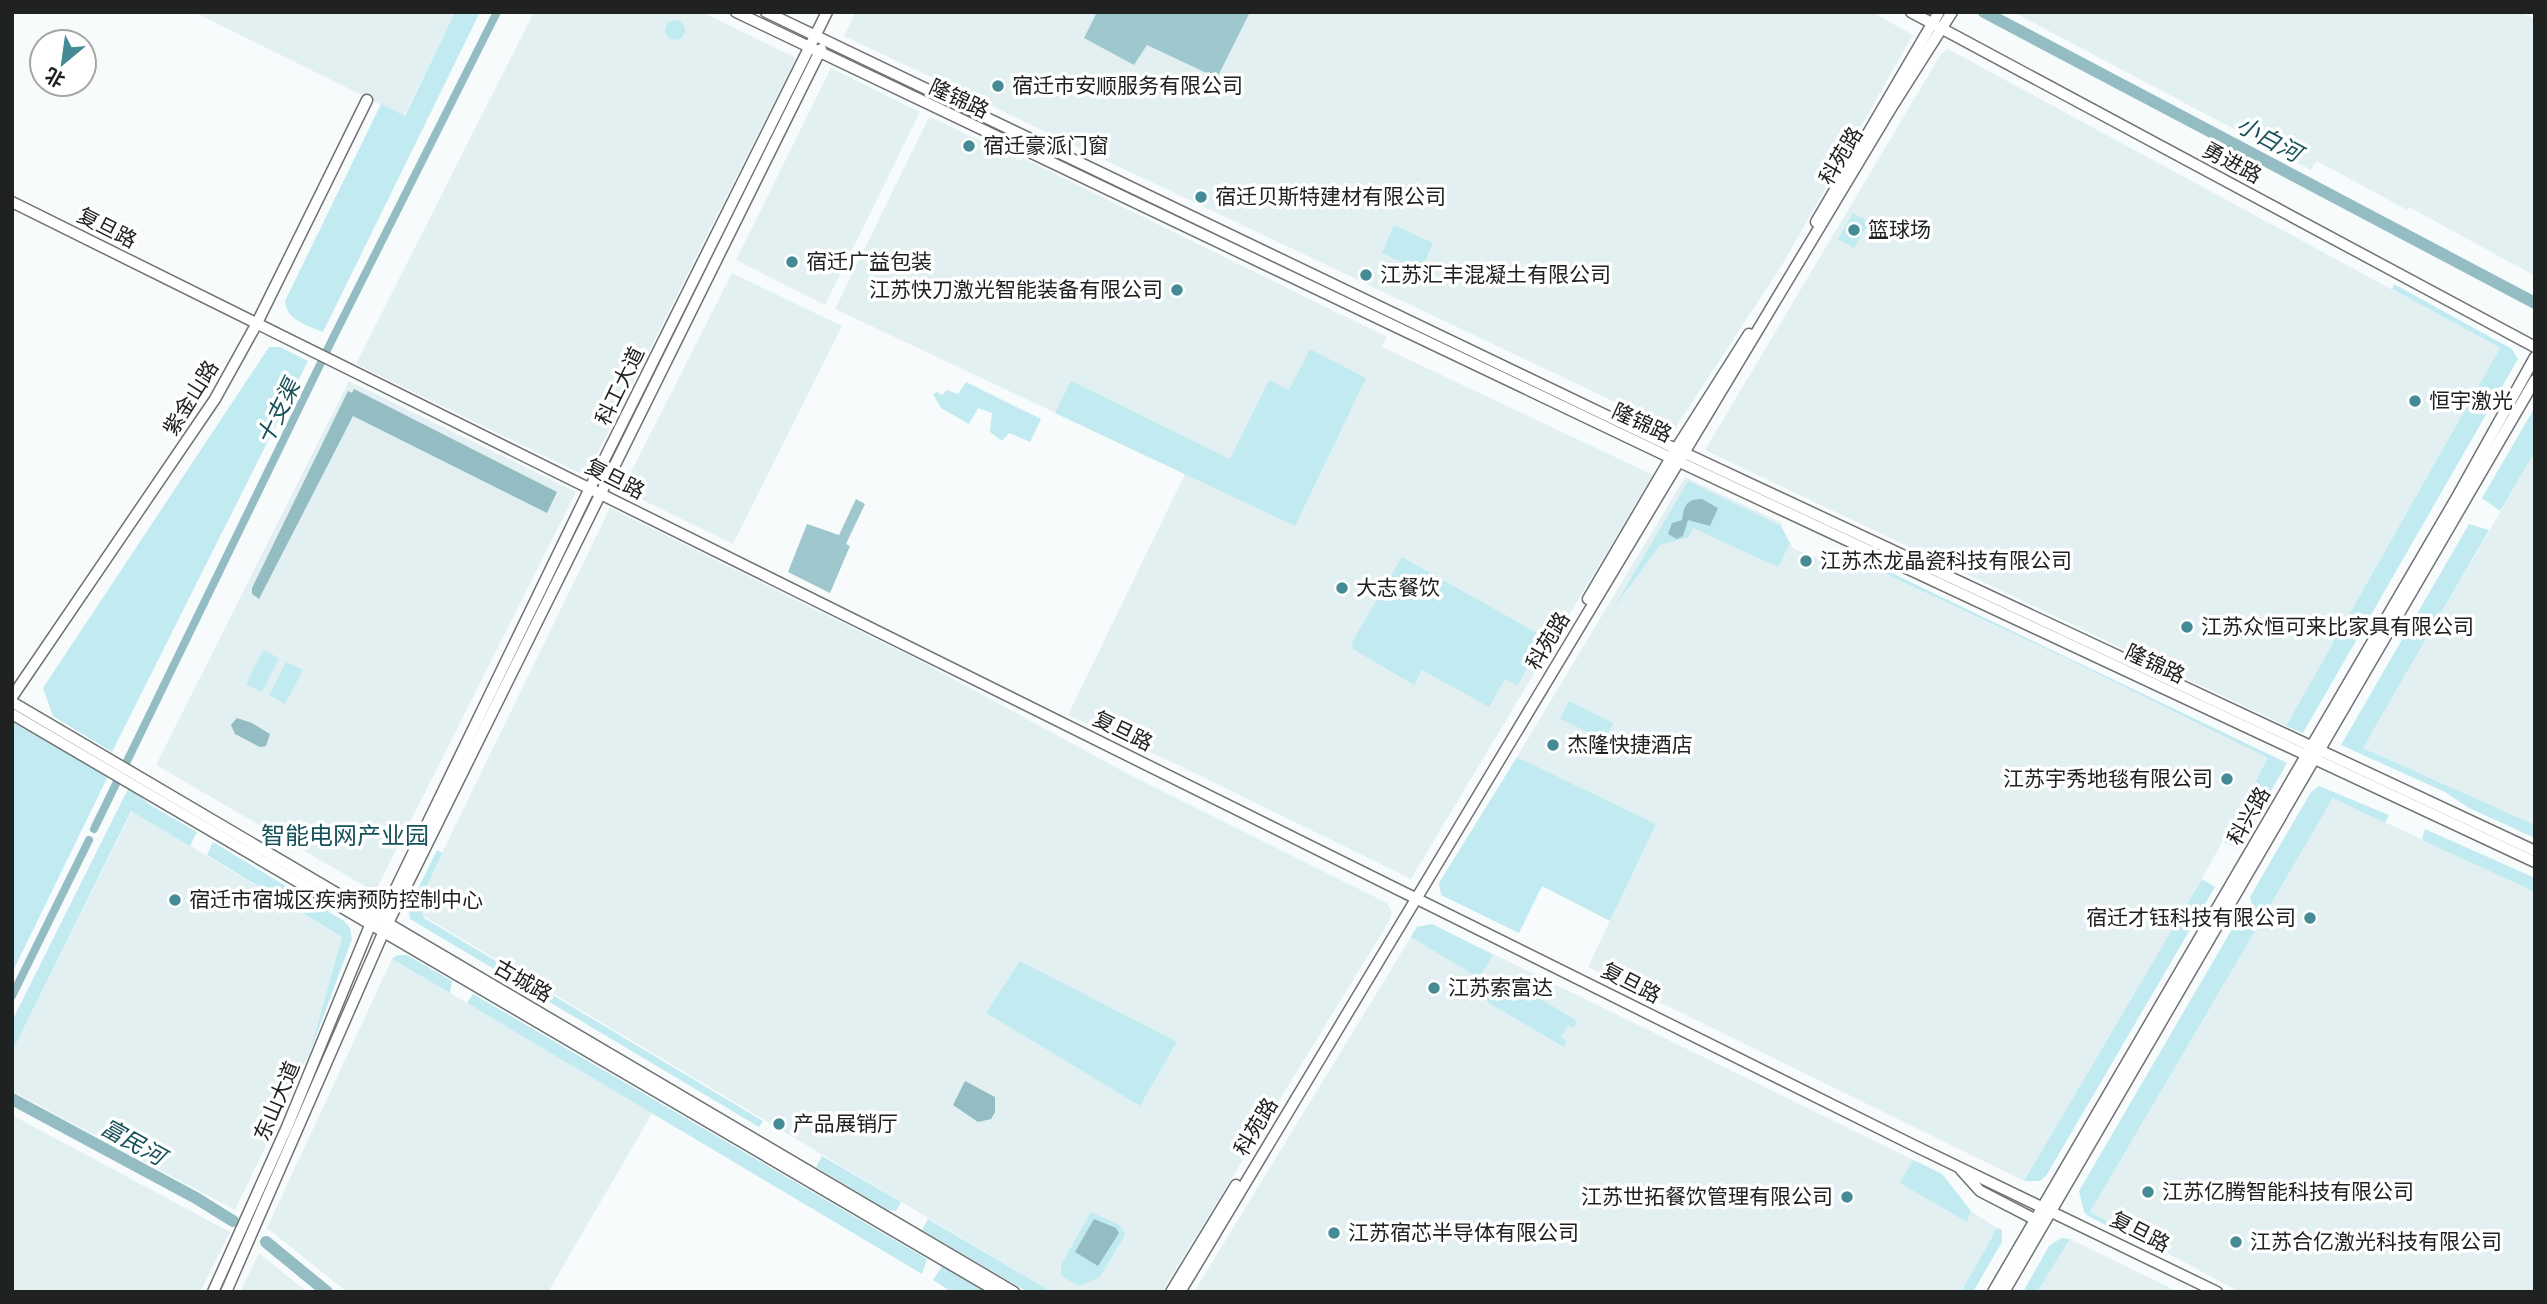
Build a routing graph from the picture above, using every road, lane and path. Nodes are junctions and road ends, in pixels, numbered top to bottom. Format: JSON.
{"nodes":[{"id":1,"x":736,"y":12,"type":"edge"},
{"id":2,"x":766,"y":12,"type":"edge"},
{"id":3,"x":827,"y":12,"type":"edge"},
{"id":4,"x":1911,"y":12,"type":"edge"},
{"id":5,"x":1942,"y":16,"type":"edge"},
{"id":6,"x":1942,"y":29,"type":"junction"},
{"id":7,"x":815,"y":36,"type":"junction"},
{"id":8,"x":825,"y":41,"type":"junction"},
{"id":9,"x":808,"y":49,"type":"junction"},
{"id":10,"x":819,"y":54,"type":"junction"},
{"id":11,"x":367,"y":100,"type":"dead end"},
{"id":12,"x":12,"y":202,"type":"edge"},
{"id":13,"x":256,"y":325,"type":"junction"},
{"id":14,"x":2535,"y":347,"type":"edge"},
{"id":15,"x":2535,"y":357,"type":"edge"},
{"id":16,"x":2535,"y":380,"type":"edge"},
{"id":17,"x":1678,"y":456,"type":"junction"},
{"id":18,"x":590,"y":488,"type":"junction"},
{"id":19,"x":602,"y":494,"type":"junction"},
{"id":20,"x":12,"y":700,"type":"edge"},
{"id":21,"x":12,"y":714,"type":"edge"},
{"id":22,"x":2313,"y":754,"type":"junction"},
{"id":23,"x":122,"y":772,"type":"junction"},
{"id":24,"x":2535,"y":852,"type":"edge"},
{"id":25,"x":2535,"y":862,"type":"edge"},
{"id":26,"x":1416,"y":897,"type":"junction"},
{"id":27,"x":381,"y":924,"type":"junction"},
{"id":28,"x":1956,"y":1165,"type":"junction"},
{"id":29,"x":2047,"y":1208,"type":"junction"},
{"id":30,"x":2039,"y":1221,"type":"junction"},
{"id":31,"x":213,"y":1292,"type":"edge"},
{"id":32,"x":226,"y":1292,"type":"edge"},
{"id":33,"x":998,"y":1292,"type":"edge"},
{"id":34,"x":1014,"y":1292,"type":"edge"},
{"id":35,"x":1171,"y":1292,"type":"edge"},
{"id":36,"x":1180,"y":1292,"type":"edge"},
{"id":37,"x":1993,"y":1292,"type":"edge"},
{"id":38,"x":2004,"y":1292,"type":"edge"},
{"id":39,"x":2217,"y":1292,"type":"edge"}],
"edges":[{"from":1,"to":9,"type":"street","name":"隆锦路"},
{"from":2,"to":7,"type":"street","name":"隆锦路"},
{"from":3,"to":7,"type":"street","name":"科工大道"},
{"from":4,"to":5,"type":"street","name":"勇进路"},
{"from":5,"to":6,"type":"street","name":"勇进路"},
{"from":5,"to":17,"type":"street","name":"科苑路"},
{"from":6,"to":14,"type":"street","name":"勇进路"},
{"from":6,"to":17,"type":"street","name":"科苑路"},
{"from":7,"to":8,"type":"street","name":"隆锦路"},
{"from":7,"to":9,"type":"street","name":"科工大道"},
{"from":8,"to":10,"type":"street","name":"科工大道"},
{"from":8,"to":17,"type":"street","name":"隆锦路"},
{"from":9,"to":10,"type":"street","name":"隆锦路"},
{"from":9,"to":18,"type":"street","name":"科工大道"},
{"from":10,"to":17,"type":"street","name":"隆锦路"},
{"from":10,"to":19,"type":"street","name":"科工大道"},
{"from":11,"to":13,"type":"street","name":"紫金山路"},
{"from":12,"to":13,"type":"street","name":"复旦路"},
{"from":13,"to":18,"type":"street","name":"复旦路"},
{"from":13,"to":20,"type":"street","name":"紫金山路"},
{"from":15,"to":22,"type":"street","name":"科兴路"},
{"from":16,"to":22,"type":"street","name":"科兴路"},
{"from":17,"to":22,"type":"street","name":"隆锦路"},
{"from":17,"to":26,"type":"street","name":"科苑路"},
{"from":18,"to":19,"type":"street","name":"复旦路"},
{"from":18,"to":27,"type":"street","name":"科工大道"},
{"from":19,"to":26,"type":"street","name":"复旦路"},
{"from":19,"to":27,"type":"street","name":"科工大道"},
{"from":20,"to":23,"type":"street","name":"古城路"},
{"from":21,"to":23,"type":"street","name":"古城路"},
{"from":22,"to":24,"type":"street","name":"隆锦路"},
{"from":22,"to":25,"type":"street","name":"隆锦路"},
{"from":22,"to":29,"type":"street","name":"科兴路"},
{"from":23,"to":27,"type":"street","name":"古城路"},
{"from":26,"to":28,"type":"street","name":"复旦路"},
{"from":26,"to":35,"type":"street","name":"科苑路"},
{"from":26,"to":36,"type":"street","name":"科苑路"},
{"from":27,"to":31,"type":"street","name":"东山大道"},
{"from":27,"to":32,"type":"street","name":"东山大道"},
{"from":27,"to":33,"type":"street","name":"古城路"},
{"from":27,"to":34,"type":"street","name":"古城路"},
{"from":28,"to":29,"type":"street","name":"复旦路"},
{"from":28,"to":30,"type":"street"},
{"from":29,"to":30,"type":"street","name":"科兴路"},
{"from":29,"to":39,"type":"street","name":"复旦路"},
{"from":30,"to":37,"type":"street","name":"科兴路"},
{"from":30,"to":38,"type":"street","name":"科兴路"}]}
